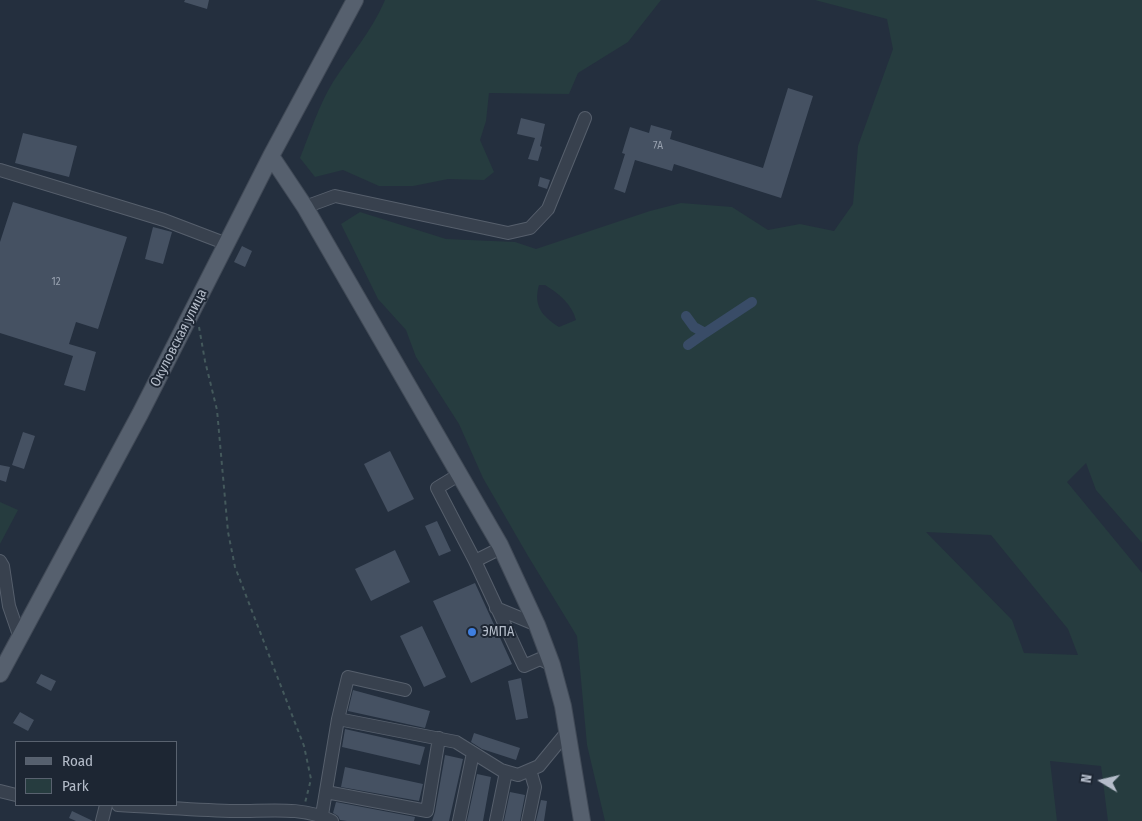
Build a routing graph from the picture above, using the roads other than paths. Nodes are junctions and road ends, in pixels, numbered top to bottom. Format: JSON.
{"nodes":[{"id":1,"x":355,"y":0,"type":"edge"},
{"id":2,"x":585,"y":118,"type":"dead end"},
{"id":3,"x":271,"y":156,"type":"junction"},
{"id":4,"x":0,"y":170,"type":"edge"},
{"id":5,"x":305,"y":207,"type":"junction"},
{"id":6,"x":227,"y":244,"type":"junction"},
{"id":7,"x":460,"y":474,"type":"junction"},
{"id":8,"x":501,"y":548,"type":"junction"},
{"id":9,"x":0,"y":561,"type":"edge"},
{"id":10,"x":475,"y":561,"type":"junction"},
{"id":11,"x":496,"y":608,"type":"junction"},
{"id":12,"x":537,"y":625,"type":"junction"},
{"id":13,"x":20,"y":638,"type":"junction"},
{"id":14,"x":552,"y":665,"type":"junction"},
{"id":15,"x":0,"y":674,"type":"edge"},
{"id":16,"x":405,"y":690,"type":"dead end"},
{"id":17,"x":338,"y":719,"type":"junction"},
{"id":18,"x":567,"y":732,"type":"junction"},
{"id":19,"x":439,"y":738,"type":"junction"},
{"id":20,"x":473,"y":753,"type":"junction"},
{"id":21,"x":530,"y":770,"type":"junction"},
{"id":22,"x":506,"y":772,"type":"junction"},
{"id":23,"x":0,"y":791,"type":"edge"},
{"id":24,"x":326,"y":792,"type":"junction"},
{"id":25,"x":15,"y":795,"type":"edge"},
{"id":26,"x":106,"y":806,"type":"edge"},
{"id":27,"x":130,"y":806,"type":"edge"},
{"id":28,"x":253,"y":816,"type":"edge"},
{"id":29,"x":425,"y":816,"type":"edge"},
{"id":30,"x":323,"y":818,"type":"edge"},
{"id":31,"x":102,"y":821,"type":"edge"},
{"id":32,"x":459,"y":821,"type":"edge"},
{"id":33,"x":496,"y":821,"type":"edge"},
{"id":34,"x":528,"y":821,"type":"edge"},
{"id":35,"x":582,"y":821,"type":"edge"}],
"edges":[{"from":1,"to":3,"type":"main road","name":"Окуловская улица"},
{"from":2,"to":5,"type":"street"},
{"from":3,"to":5,"type":"main road"},
{"from":3,"to":6,"type":"main road","name":"Окуловская улица"},
{"from":4,"to":6,"type":"street"},
{"from":5,"to":7,"type":"main road"},
{"from":6,"to":13,"type":"main road","name":"Окуловская улица"},
{"from":7,"to":8,"type":"main road"},
{"from":7,"to":10,"type":"street"},
{"from":8,"to":10,"type":"street"},
{"from":8,"to":12,"type":"main road"},
{"from":9,"to":13,"type":"street"},
{"from":10,"to":11,"type":"street"},
{"from":11,"to":12,"type":"street"},
{"from":11,"to":14,"type":"street"},
{"from":12,"to":14,"type":"main road"},
{"from":13,"to":15,"type":"main road","name":"Окуловская улица"},
{"from":14,"to":18,"type":"main road"},
{"from":16,"to":17,"type":"street"},
{"from":17,"to":19,"type":"street"},
{"from":17,"to":24,"type":"street"},
{"from":18,"to":21,"type":"street"},
{"from":18,"to":35,"type":"main road"},
{"from":19,"to":20,"type":"street"},
{"from":19,"to":29,"type":"street"},
{"from":20,"to":22,"type":"street"},
{"from":20,"to":32,"type":"street"},
{"from":21,"to":22,"type":"street"},
{"from":21,"to":34,"type":"street"},
{"from":22,"to":33,"type":"street"},
{"from":23,"to":25,"type":"street"},
{"from":24,"to":29,"type":"street"},
{"from":24,"to":30,"type":"street"},
{"from":26,"to":31,"type":"street"},
{"from":27,"to":28,"type":"street"},
{"from":28,"to":30,"type":"street"}]}
